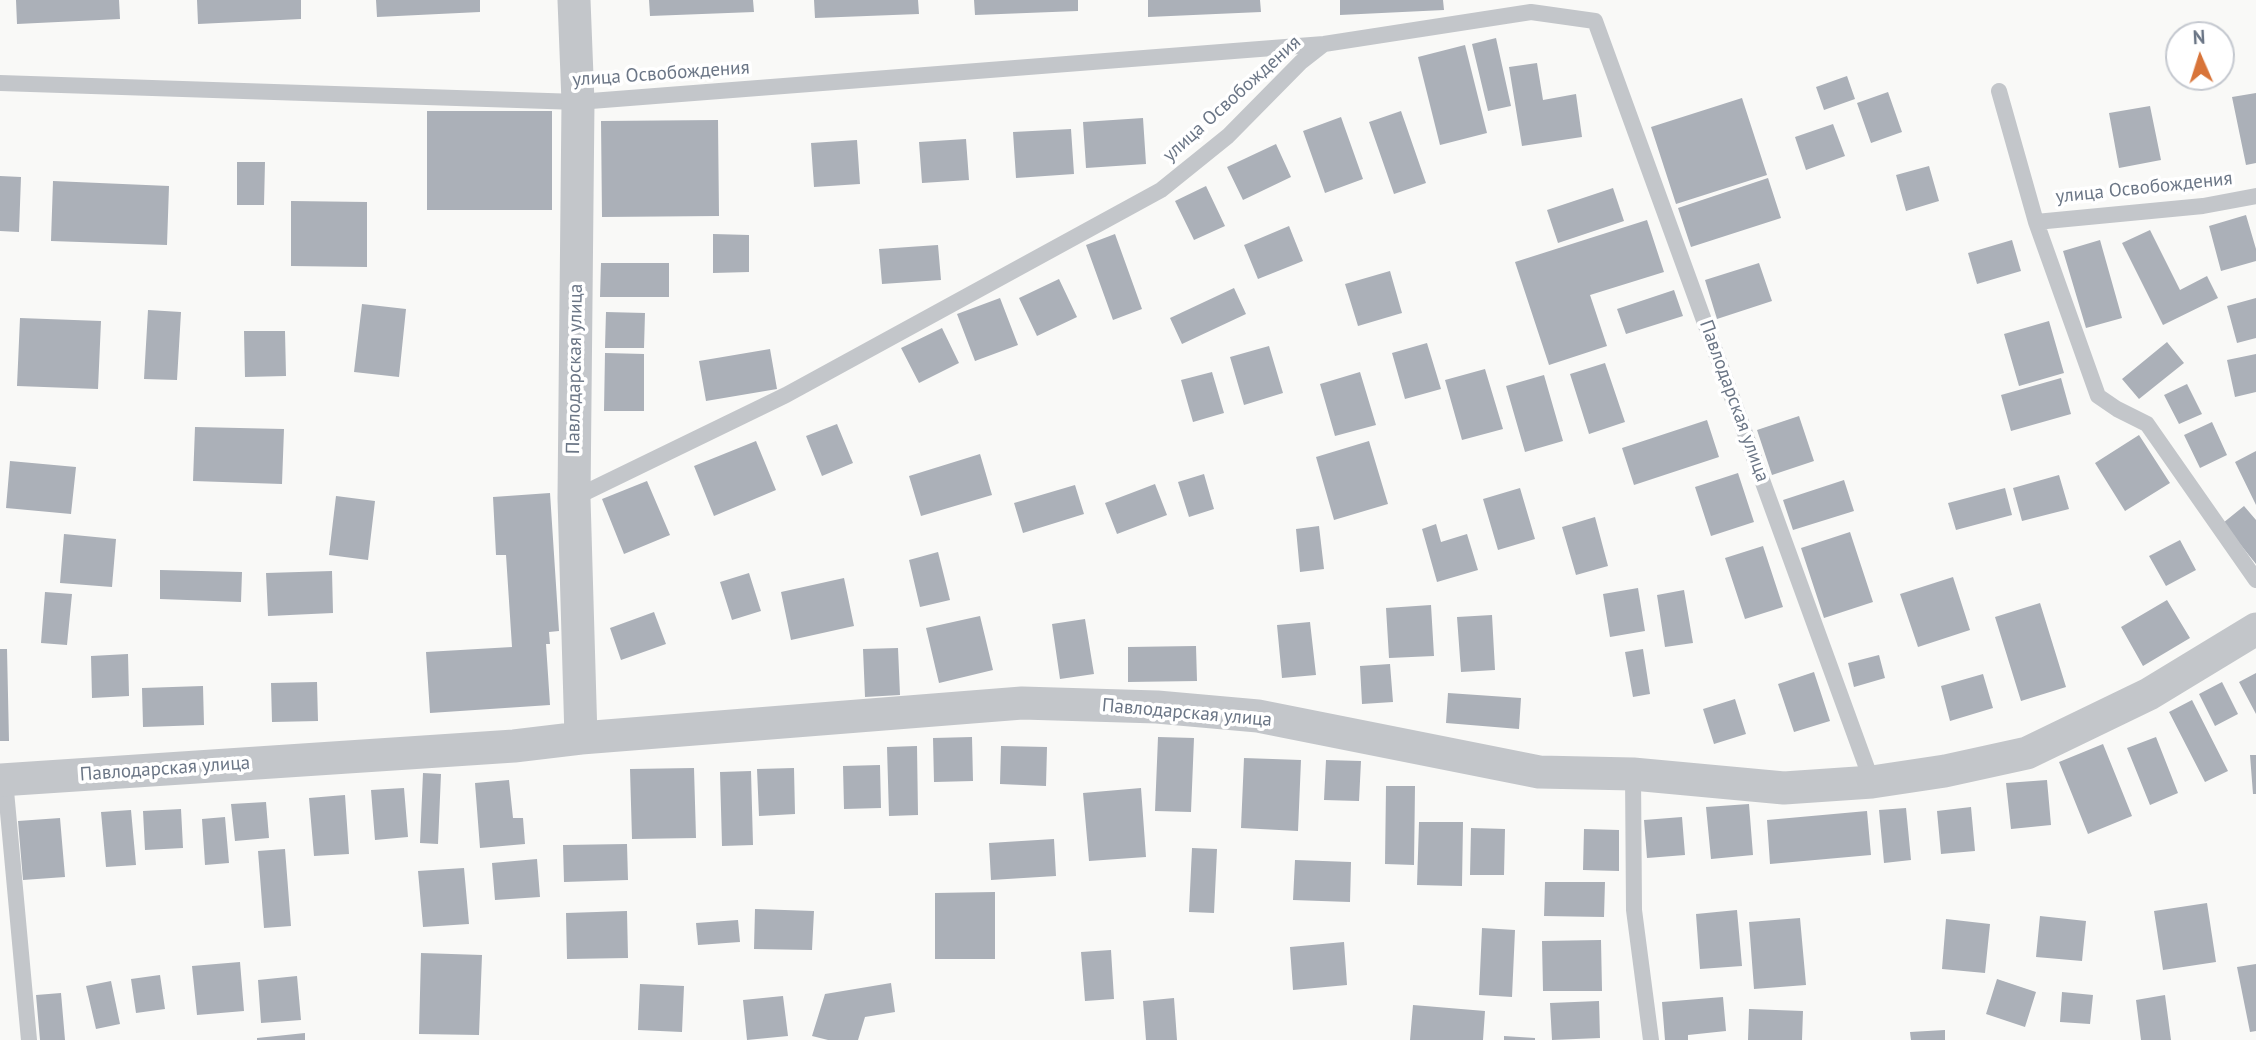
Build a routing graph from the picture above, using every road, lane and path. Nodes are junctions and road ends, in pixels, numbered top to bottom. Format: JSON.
{"nodes":[{"id":1,"x":574,"y":0,"type":"edge"},
{"id":2,"x":1595,"y":21,"type":"joint"},
{"id":3,"x":1324,"y":44,"type":"junction"},
{"id":4,"x":0,"y":83,"type":"edge"},
{"id":5,"x":1999,"y":91,"type":"dead end"},
{"id":6,"x":579,"y":102,"type":"junction"},
{"id":7,"x":2256,"y":196,"type":"edge"},
{"id":8,"x":2036,"y":222,"type":"junction"},
{"id":9,"x":574,"y":498,"type":"junction"},
{"id":10,"x":2256,"y":580,"type":"edge"},
{"id":11,"x":2256,"y":629,"type":"edge"},
{"id":12,"x":581,"y":738,"type":"junction"},
{"id":13,"x":1633,"y":774,"type":"junction"},
{"id":14,"x":3,"y":780,"type":"edge"},
{"id":15,"x":1872,"y":782,"type":"junction"},
{"id":16,"x":29,"y":1040,"type":"edge"},
{"id":17,"x":1651,"y":1040,"type":"edge"}],
"edges":[{"from":1,"to":6,"type":"street","name":"Павлодарская улица"},
{"from":2,"to":3,"type":"lane","name":"улица Освобождения"},
{"from":2,"to":15,"type":"lane","name":"Павлодарская улица"},
{"from":3,"to":6,"type":"lane","name":"улица Освобождения"},
{"from":3,"to":9,"type":"lane","name":"улица Освобождения"},
{"from":4,"to":6,"type":"lane","name":"улица Освобождения"},
{"from":5,"to":8,"type":"lane"},
{"from":6,"to":9,"type":"street","name":"Павлодарская улица"},
{"from":7,"to":8,"type":"lane","name":"улица Освобождения"},
{"from":8,"to":10,"type":"lane"},
{"from":9,"to":12,"type":"street","name":"Павлодарская улица"},
{"from":11,"to":15,"type":"street","name":"Павлодарская улица"},
{"from":12,"to":13,"type":"street","name":"Павлодарская улица"},
{"from":12,"to":14,"type":"street","name":"Павлодарская улица"},
{"from":13,"to":15,"type":"street","name":"Павлодарская улица"},
{"from":13,"to":17,"type":"lane"},
{"from":14,"to":16,"type":"lane"}]}
